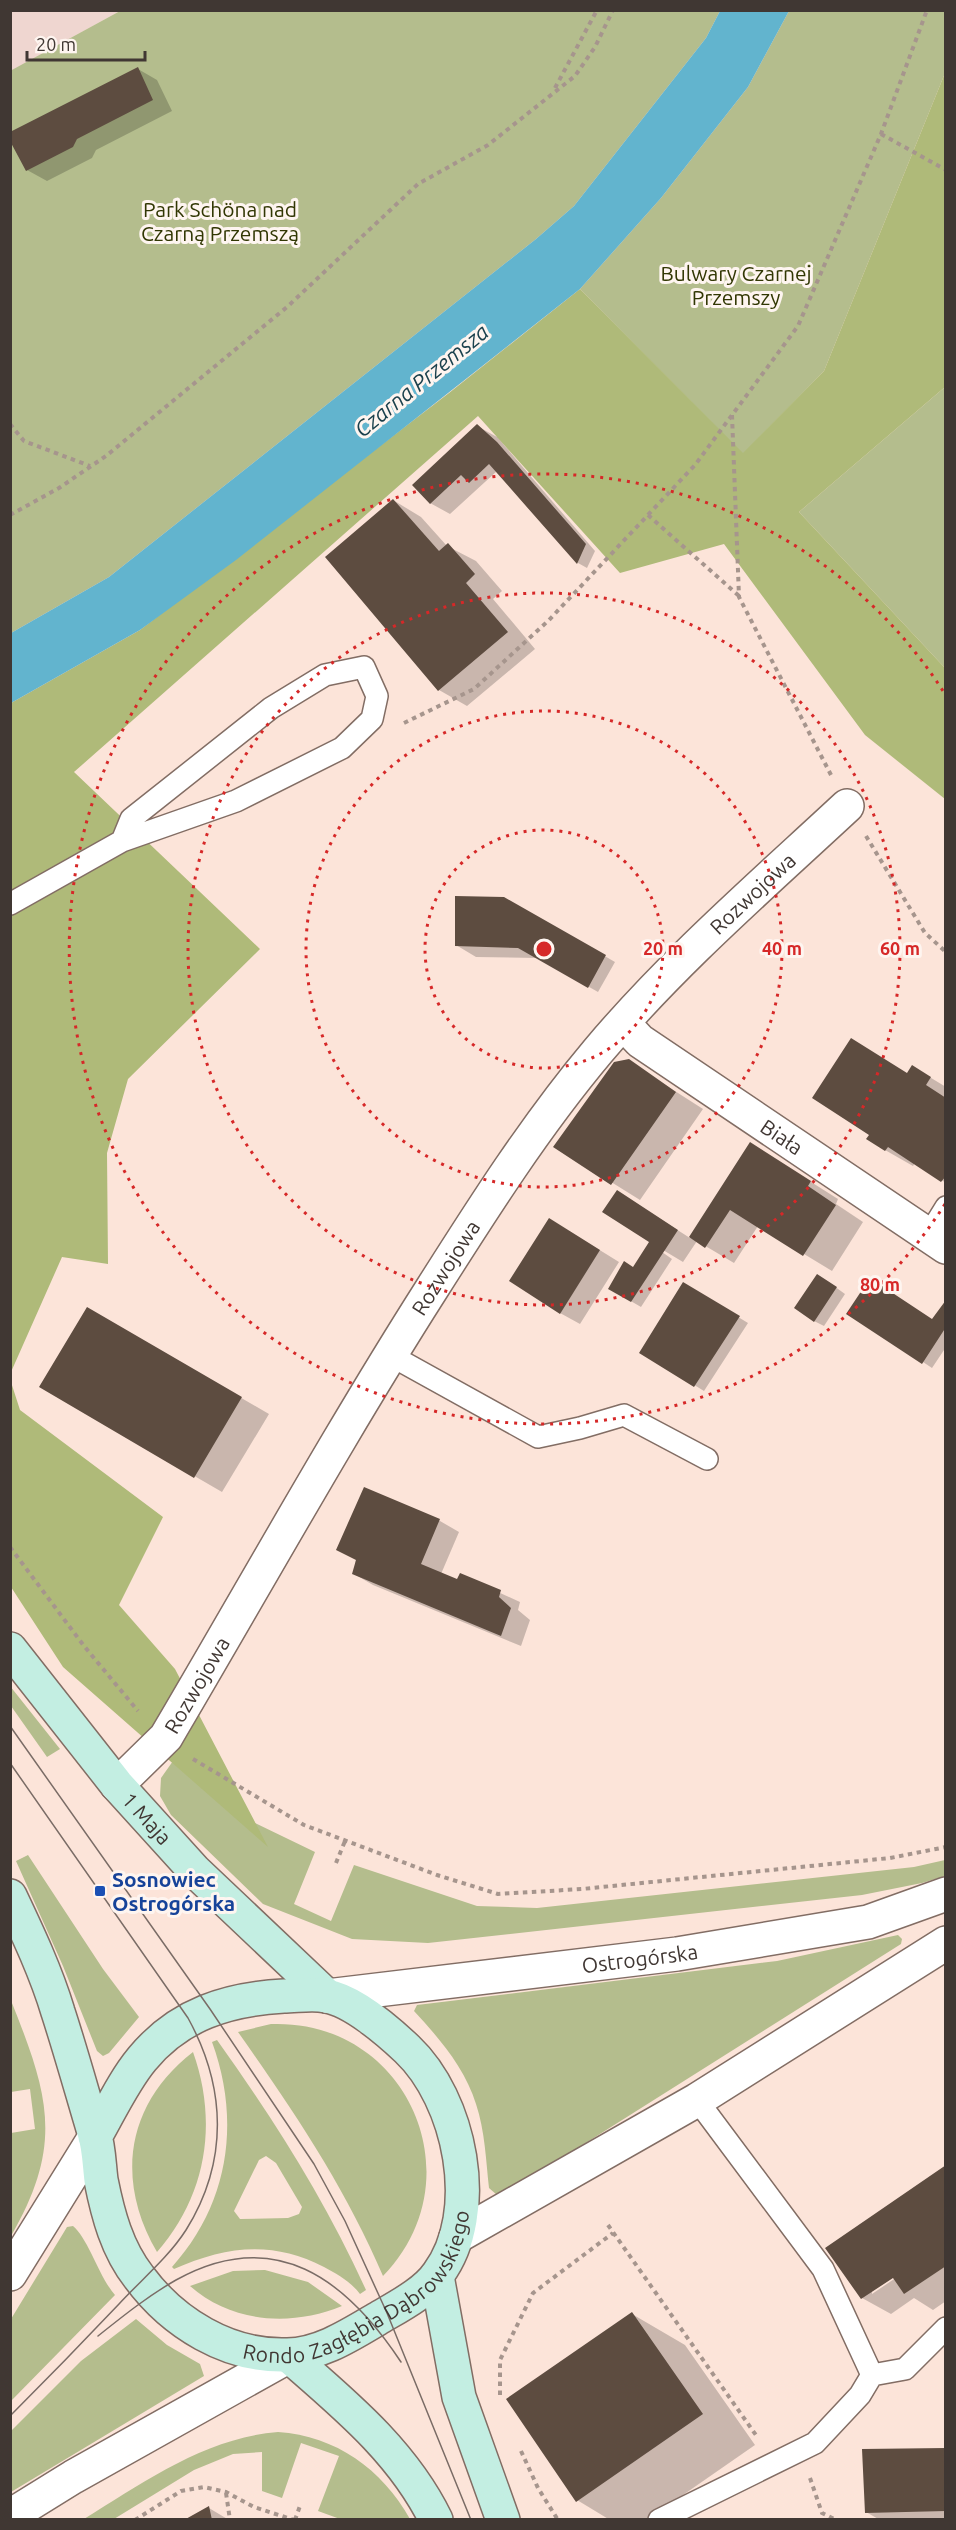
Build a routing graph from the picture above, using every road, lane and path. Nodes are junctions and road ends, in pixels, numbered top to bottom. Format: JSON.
{"nodes":[{"id":1,"x":597,"y":10,"type":"edge"},
{"id":2,"x":614,"y":10,"type":"edge"},
{"id":3,"x":927,"y":10,"type":"edge"},
{"id":4,"x":550,"y":94,"type":"junction"},
{"id":5,"x":881,"y":134,"type":"junction"},
{"id":6,"x":945,"y":170,"type":"edge"},
{"id":7,"x":732,"y":414,"type":"junction"},
{"id":8,"x":10,"y":424,"type":"edge"},
{"id":9,"x":91,"y":466,"type":"junction"},
{"id":10,"x":10,"y":514,"type":"edge"},
{"id":11,"x":648,"y":515,"type":"junction"},
{"id":12,"x":739,"y":597,"type":"junction"},
{"id":13,"x":402,"y":724,"type":"dead end"},
{"id":14,"x":848,"y":806,"type":"junction"},
{"id":15,"x":122,"y":840,"type":"junction"},
{"id":16,"x":10,"y":904,"type":"edge"},
{"id":17,"x":945,"y":952,"type":"edge"},
{"id":18,"x":623,"y":1023,"type":"junction"},
{"id":19,"x":945,"y":1207,"type":"edge"},
{"id":20,"x":937,"y":1242,"type":"edge"},
{"id":21,"x":390,"y":1355,"type":"junction"},
{"id":22,"x":707,"y":1459,"type":"dead end"},
{"id":23,"x":10,"y":1649,"type":"edge"},
{"id":24,"x":117,"y":1785,"type":"junction"},
{"id":25,"x":304,"y":1825,"type":"dead end"},
{"id":26,"x":345,"y":1841,"type":"junction"},
{"id":27,"x":945,"y":1847,"type":"edge"},
{"id":28,"x":336,"y":1863,"type":"dead end"},
{"id":29,"x":945,"y":1894,"type":"edge"},
{"id":30,"x":10,"y":1896,"type":"edge"},
{"id":31,"x":942,"y":1953,"type":"edge"},
{"id":32,"x":327,"y":1996,"type":"junction"},
{"id":33,"x":698,"y":2100,"type":"junction"},
{"id":34,"x":95,"y":2136,"type":"junction"},
{"id":35,"x":608,"y":2224,"type":"dead end"},
{"id":36,"x":613,"y":2233,"type":"junction"},
{"id":37,"x":456,"y":2237,"type":"junction"},
{"id":38,"x":10,"y":2274,"type":"edge"},
{"id":39,"x":437,"y":2276,"type":"junction"},
{"id":40,"x":945,"y":2328,"type":"edge"},
{"id":41,"x":289,"y":2356,"type":"junction"},
{"id":42,"x":872,"y":2375,"type":"junction"},
{"id":43,"x":500,"y":2406,"type":"dead end"},
{"id":44,"x":519,"y":2447,"type":"dead end"},
{"id":45,"x":776,"y":2463,"type":"junction"},
{"id":46,"x":226,"y":2492,"type":"junction"},
{"id":47,"x":301,"y":2503,"type":"dead end"},
{"id":48,"x":10,"y":2516,"type":"edge"},
{"id":49,"x":135,"y":2520,"type":"edge"},
{"id":50,"x":230,"y":2520,"type":"edge"},
{"id":51,"x":294,"y":2520,"type":"edge"},
{"id":52,"x":436,"y":2520,"type":"edge"},
{"id":53,"x":503,"y":2520,"type":"edge"},
{"id":54,"x":558,"y":2520,"type":"edge"},
{"id":55,"x":659,"y":2520,"type":"edge"},
{"id":56,"x":836,"y":2520,"type":"edge"}],
"edges":[{"from":1,"to":4,"type":"path"},
{"from":2,"to":4,"type":"path"},
{"from":3,"to":5,"type":"path"},
{"from":4,"to":9,"type":"path"},
{"from":5,"to":6,"type":"path"},
{"from":5,"to":7,"type":"path"},
{"from":7,"to":11,"type":"path"},
{"from":7,"to":12,"type":"path"},
{"from":8,"to":9,"type":"path"},
{"from":9,"to":10,"type":"path"},
{"from":11,"to":12,"type":"path"},
{"from":11,"to":13,"type":"path"},
{"from":12,"to":14,"type":"path"},
{"from":14,"to":17,"type":"path"},
{"from":14,"to":18,"type":"street","name":"Rozwojowa"},
{"from":15,"to":15,"type":"lane"},
{"from":15,"to":16,"type":"lane"},
{"from":18,"to":20,"type":"street","name":"Biała"},
{"from":18,"to":21,"type":"street","name":"Rozwojowa"},
{"from":19,"to":20,"type":"lane"},
{"from":21,"to":22,"type":"lane"},
{"from":21,"to":24,"type":"street","name":"Rozwojowa"},
{"from":23,"to":24,"type":"main road","name":"1 Maja"},
{"from":24,"to":32,"type":"main road","name":"1 Maja"},
{"from":25,"to":26,"type":"path"},
{"from":26,"to":27,"type":"path"},
{"from":26,"to":28,"type":"path"},
{"from":29,"to":32,"type":"street","name":"Ostrogórska"},
{"from":30,"to":34,"type":"main road"},
{"from":31,"to":33,"type":"street"},
{"from":32,"to":34,"type":"main road","name":"Rondo Zagłębia Dąbrowskiego"},
{"from":32,"to":37,"type":"main road","name":"Rondo Zagłębia Dąbrowskiego"},
{"from":33,"to":37,"type":"street"},
{"from":33,"to":42,"type":"lane"},
{"from":34,"to":38,"type":"street"},
{"from":34,"to":41,"type":"main road","name":"Rondo Zagłębia Dąbrowskiego"},
{"from":35,"to":36,"type":"path"},
{"from":36,"to":43,"type":"path"},
{"from":36,"to":45,"type":"path"},
{"from":37,"to":39,"type":"main road","name":"Rondo Zagłębia Dąbrowskiego"},
{"from":39,"to":41,"type":"main road","name":"Rondo Zagłębia Dąbrowskiego"},
{"from":39,"to":53,"type":"main road"},
{"from":40,"to":42,"type":"lane"},
{"from":41,"to":48,"type":"street"},
{"from":41,"to":52,"type":"main road"},
{"from":42,"to":45,"type":"lane"},
{"from":44,"to":54,"type":"path"},
{"from":45,"to":55,"type":"lane"},
{"from":45,"to":56,"type":"path"},
{"from":46,"to":49,"type":"path"},
{"from":46,"to":50,"type":"path"},
{"from":46,"to":51,"type":"path"},
{"from":47,"to":51,"type":"path"}]}
